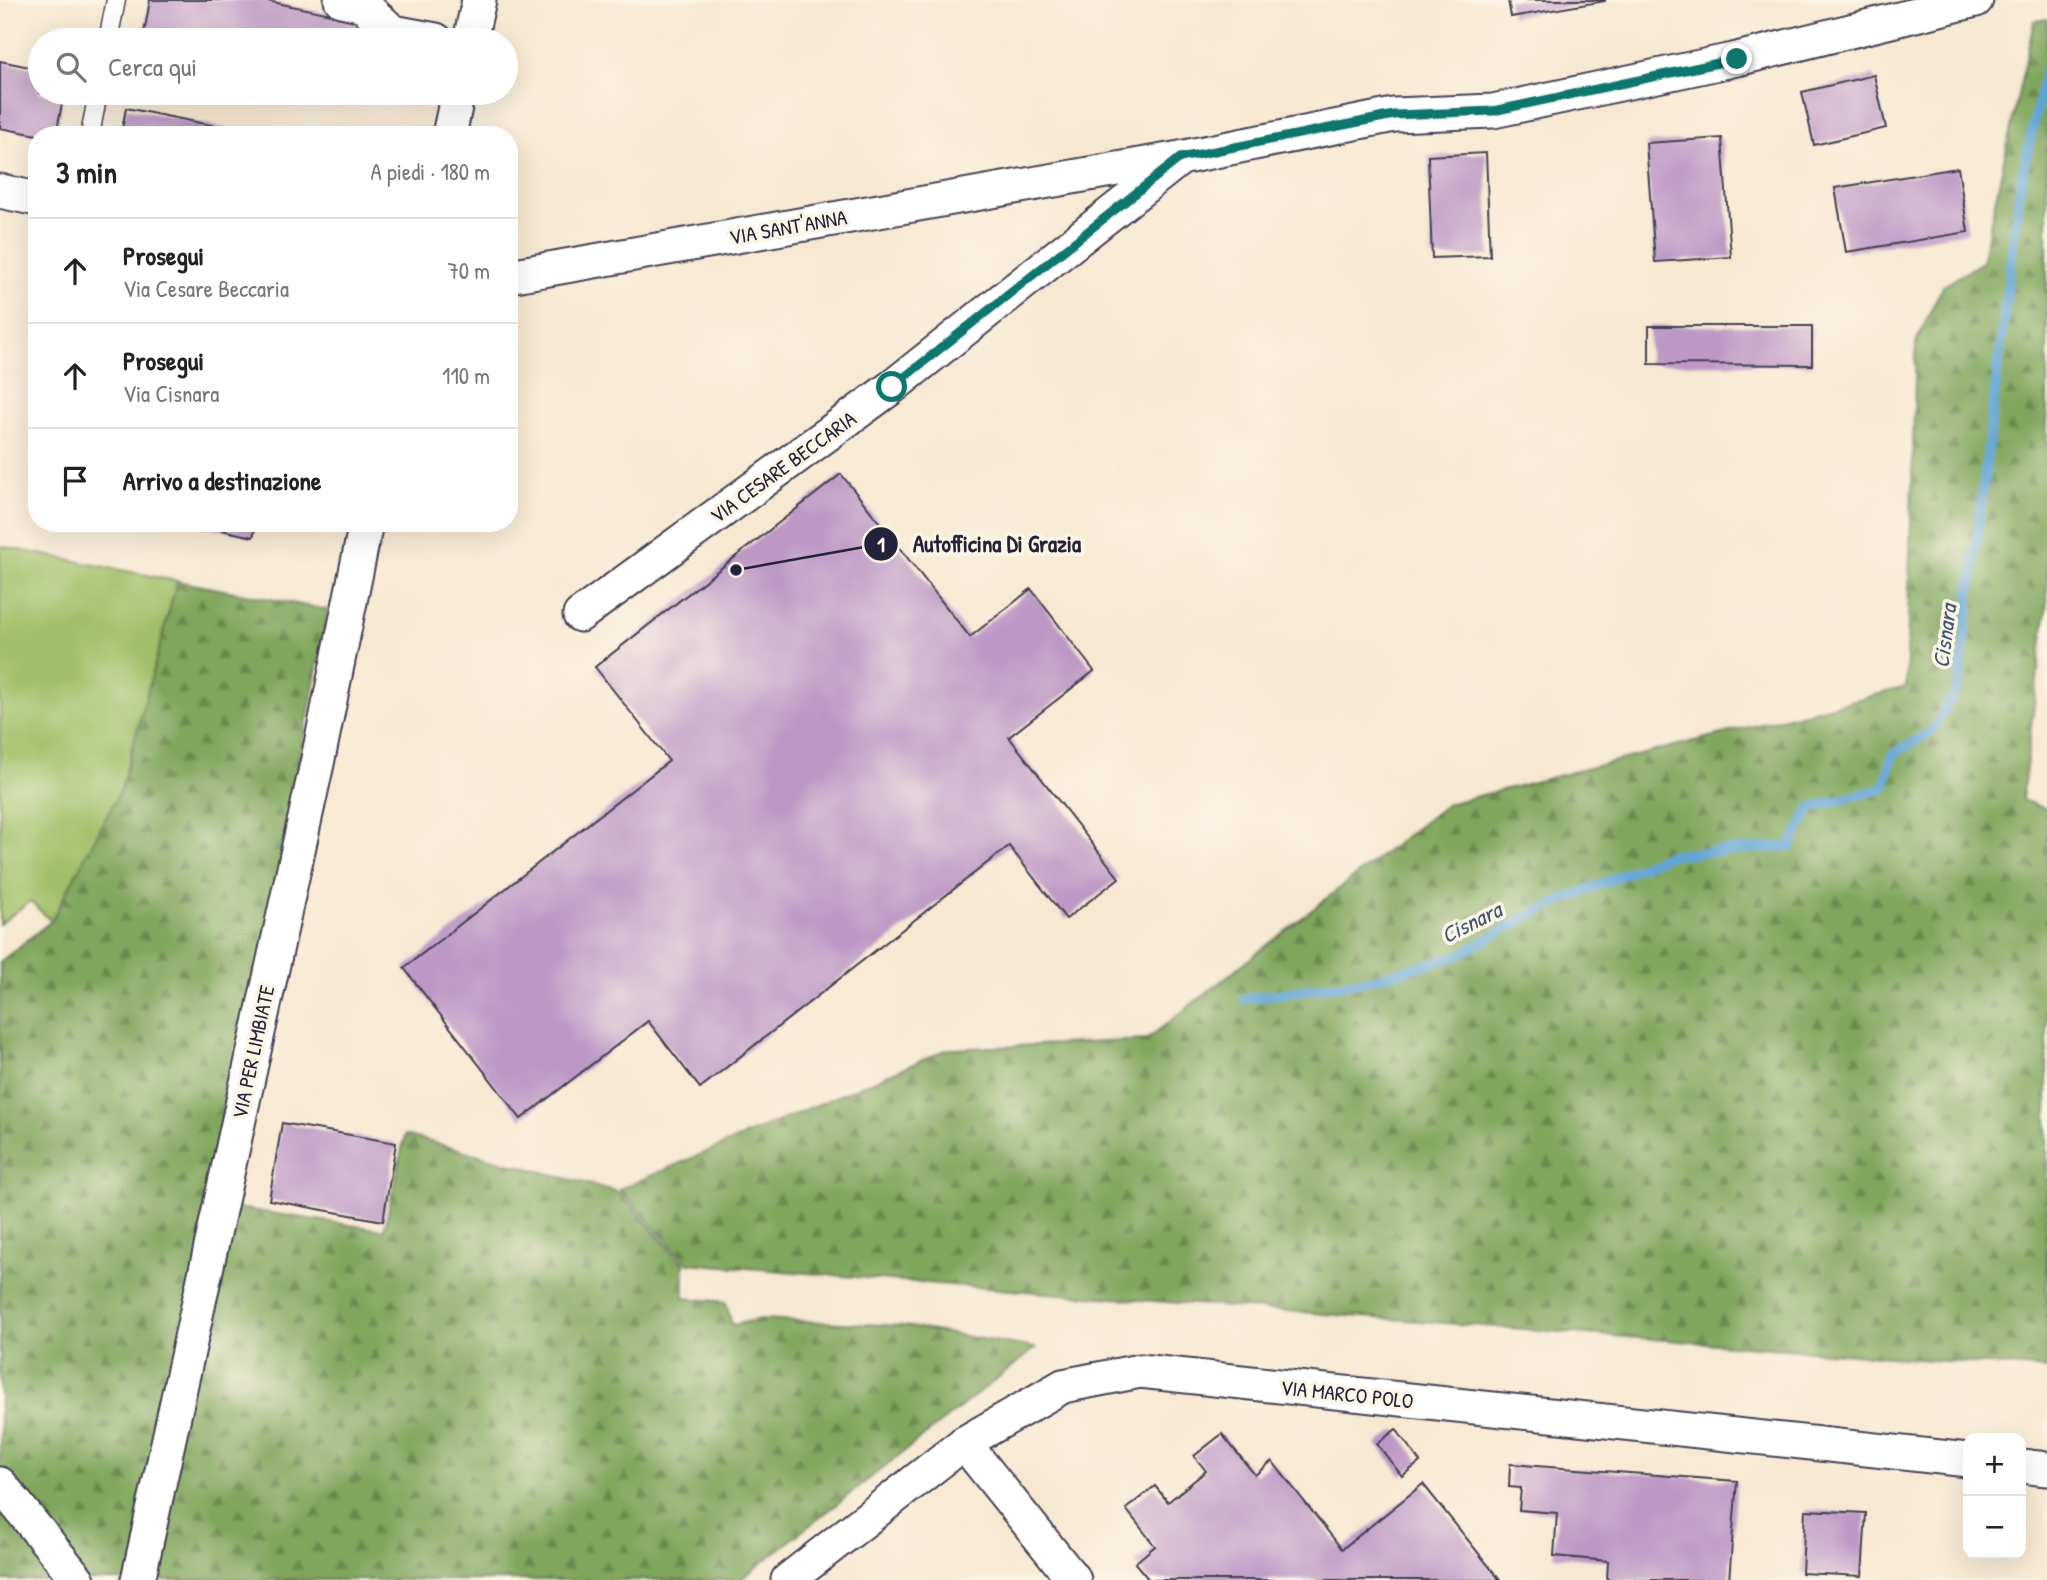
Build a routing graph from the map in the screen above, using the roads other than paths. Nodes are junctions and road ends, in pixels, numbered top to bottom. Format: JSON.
{"nodes":[{"id":1,"x":116,"y":0,"type":"edge"},
{"id":2,"x":341,"y":0,"type":"edge"},
{"id":3,"x":480,"y":0,"type":"edge"},
{"id":4,"x":1976,"y":0,"type":"edge"},
{"id":5,"x":110,"y":28,"type":"edge"},
{"id":6,"x":389,"y":28,"type":"edge"},
{"id":7,"x":473,"y":28,"type":"edge"},
{"id":8,"x":96,"y":105,"type":"edge"},
{"id":9,"x":455,"y":105,"type":"edge"},
{"id":10,"x":92,"y":126,"type":"edge"},
{"id":11,"x":451,"y":126,"type":"edge"},
{"id":12,"x":1180,"y":158,"type":"junction"},
{"id":13,"x":0,"y":191,"type":"edge"},
{"id":14,"x":28,"y":197,"type":"edge"},
{"id":15,"x":518,"y":274,"type":"edge"},
{"id":16,"x":364,"y":532,"type":"edge"},
{"id":17,"x":580,"y":615,"type":"dead end"},
{"id":18,"x":964,"y":1443,"type":"junction"},
{"id":19,"x":1963,"y":1459,"type":"edge"},
{"id":20,"x":2026,"y":1467,"type":"edge"},
{"id":21,"x":2047,"y":1469,"type":"edge"},
{"id":22,"x":0,"y":1484,"type":"edge"},
{"id":23,"x":78,"y":1580,"type":"edge"},
{"id":24,"x":138,"y":1580,"type":"edge"},
{"id":25,"x":788,"y":1580,"type":"edge"},
{"id":26,"x":1074,"y":1580,"type":"edge"}],
"edges":[{"from":1,"to":5,"type":"lane"},
{"from":2,"to":6,"type":"street"},
{"from":3,"to":7,"type":"street"},
{"from":4,"to":12,"type":"street","name":"VIA SANT'ANNA"},
{"from":8,"to":10,"type":"lane"},
{"from":9,"to":11,"type":"street"},
{"from":12,"to":15,"type":"street","name":"VIA SANT'ANNA"},
{"from":12,"to":17,"type":"street","name":"VIA CESARE BECCARIA"},
{"from":13,"to":14,"type":"street"},
{"from":16,"to":24,"type":"street","name":"VIA PER LIMBIATE"},
{"from":18,"to":19,"type":"street","name":"VIA MARCO POLO"},
{"from":18,"to":25,"type":"street","name":"VIA MARCO POLO"},
{"from":18,"to":26,"type":"street"},
{"from":20,"to":21,"type":"street"},
{"from":22,"to":23,"type":"street"}]}
